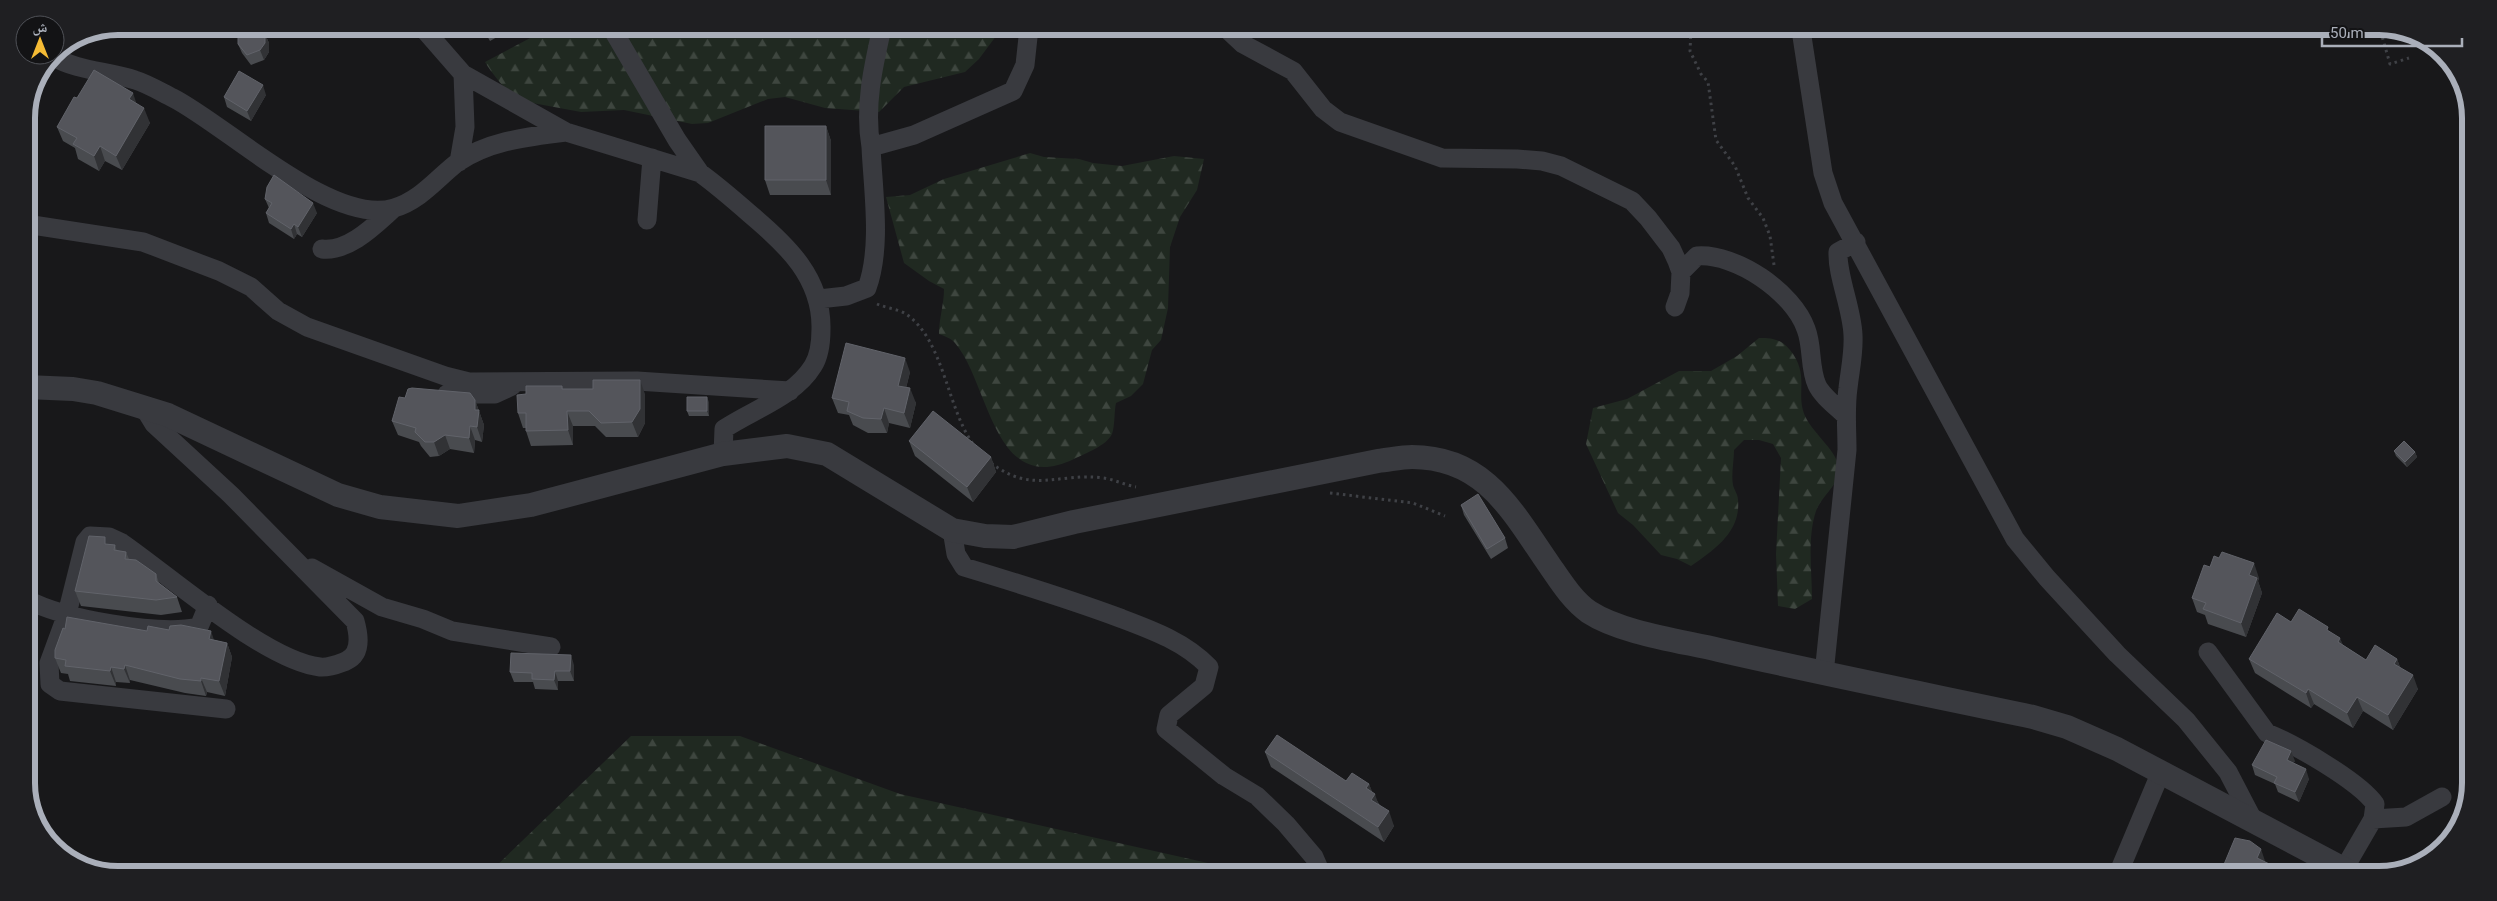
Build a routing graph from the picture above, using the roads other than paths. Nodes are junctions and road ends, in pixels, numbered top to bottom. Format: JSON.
{"nodes":[{"id":1,"x":429,"y":35,"type":"edge"},
{"id":2,"x":616,"y":35,"type":"edge"},
{"id":3,"x":880,"y":35,"type":"edge"},
{"id":4,"x":1028,"y":35,"type":"edge"},
{"id":5,"x":1233,"y":35,"type":"edge"},
{"id":6,"x":1802,"y":35,"type":"edge"},
{"id":7,"x":65,"y":61,"type":"edge"},
{"id":8,"x":463,"y":74,"type":"junction"},
{"id":9,"x":566,"y":132,"type":"junction"},
{"id":10,"x":871,"y":147,"type":"junction"},
{"id":11,"x":652,"y":158,"type":"junction"},
{"id":12,"x":458,"y":162,"type":"junction"},
{"id":13,"x":700,"y":173,"type":"junction"},
{"id":14,"x":393,"y":209,"type":"junction"},
{"id":15,"x":647,"y":220,"type":"dead end"},
{"id":16,"x":35,"y":225,"type":"edge"},
{"id":17,"x":1856,"y":242,"type":"junction"},
{"id":18,"x":322,"y":249,"type":"dead end"},
{"id":19,"x":1681,"y":272,"type":"junction"},
{"id":20,"x":818,"y":299,"type":"junction"},
{"id":21,"x":1675,"y":307,"type":"dead end"},
{"id":22,"x":517,"y":382,"type":"junction"},
{"id":23,"x":35,"y":387,"type":"edge"},
{"id":24,"x":790,"y":391,"type":"junction"},
{"id":25,"x":434,"y":393,"type":"edge"},
{"id":26,"x":142,"y":406,"type":"junction"},
{"id":27,"x":1846,"y":416,"type":"junction"},
{"id":28,"x":723,"y":454,"type":"junction"},
{"id":29,"x":952,"y":530,"type":"junction"},
{"id":30,"x":290,"y":554,"type":"junction"},
{"id":31,"x":35,"y":604,"type":"edge"},
{"id":32,"x":208,"y":605,"type":"junction"},
{"id":33,"x":66,"y":614,"type":"junction"},
{"id":34,"x":551,"y":648,"type":"dead end"},
{"id":35,"x":2208,"y":652,"type":"dead end"},
{"id":36,"x":1824,"y":674,"type":"junction"},
{"id":37,"x":226,"y":710,"type":"dead end"},
{"id":38,"x":2160,"y":774,"type":"junction"},
{"id":39,"x":2442,"y":797,"type":"dead end"},
{"id":40,"x":2373,"y":819,"type":"junction"},
{"id":41,"x":2254,"y":822,"type":"junction"},
{"id":42,"x":1319,"y":866,"type":"edge"},
{"id":43,"x":2121,"y":866,"type":"edge"},
{"id":44,"x":2338,"y":866,"type":"edge"},
{"id":45,"x":2353,"y":866,"type":"edge"}],
"edges":[{"from":1,"to":8,"type":"street"},
{"from":2,"to":13,"type":"street"},
{"from":3,"to":10,"type":"street"},
{"from":4,"to":10,"type":"street"},
{"from":5,"to":19,"type":"street"},
{"from":6,"to":17,"type":"street"},
{"from":7,"to":14,"type":"street"},
{"from":8,"to":9,"type":"street"},
{"from":8,"to":12,"type":"street"},
{"from":9,"to":11,"type":"street"},
{"from":9,"to":12,"type":"street"},
{"from":10,"to":20,"type":"street"},
{"from":11,"to":13,"type":"street"},
{"from":11,"to":15,"type":"street"},
{"from":12,"to":14,"type":"street"},
{"from":13,"to":20,"type":"street"},
{"from":14,"to":18,"type":"street"},
{"from":16,"to":22,"type":"street"},
{"from":17,"to":27,"type":"street"},
{"from":17,"to":41,"type":"street"},
{"from":19,"to":21,"type":"street"},
{"from":19,"to":27,"type":"street"},
{"from":20,"to":24,"type":"street"},
{"from":22,"to":24,"type":"street"},
{"from":22,"to":25,"type":"street"},
{"from":23,"to":26,"type":"street"},
{"from":24,"to":28,"type":"street"},
{"from":26,"to":28,"type":"street"},
{"from":26,"to":30,"type":"street"},
{"from":27,"to":36,"type":"street"},
{"from":28,"to":29,"type":"street"},
{"from":29,"to":36,"type":"street"},
{"from":29,"to":42,"type":"street"},
{"from":30,"to":32,"type":"street"},
{"from":30,"to":34,"type":"street"},
{"from":31,"to":33,"type":"street"},
{"from":32,"to":33,"type":"street"},
{"from":32,"to":33,"type":"street"},
{"from":33,"to":37,"type":"street"},
{"from":35,"to":40,"type":"street"},
{"from":36,"to":38,"type":"street"},
{"from":38,"to":41,"type":"street"},
{"from":38,"to":43,"type":"street"},
{"from":39,"to":40,"type":"street"},
{"from":40,"to":45,"type":"street"},
{"from":41,"to":44,"type":"street"}]}
